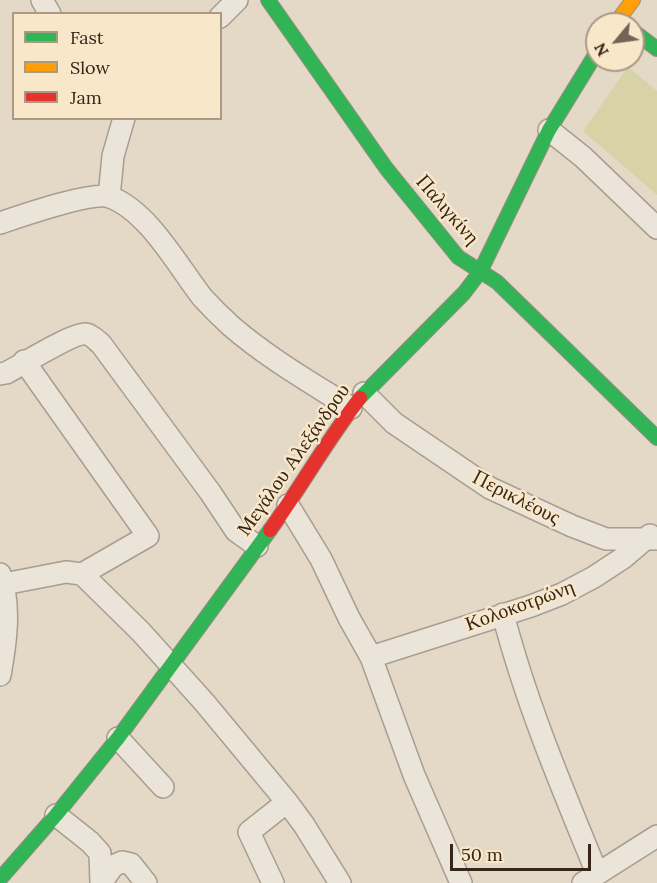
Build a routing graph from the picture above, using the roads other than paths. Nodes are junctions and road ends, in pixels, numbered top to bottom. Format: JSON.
{"nodes":[{"id":1,"x":237,"y":0,"type":"edge"},
{"id":2,"x":268,"y":0,"type":"edge"},
{"id":3,"x":633,"y":0,"type":"edge"},
{"id":4,"x":624,"y":12,"type":"edge"},
{"id":5,"x":222,"y":15,"type":"edge"},
{"id":6,"x":645,"y":40,"type":"edge"},
{"id":7,"x":657,"y":50,"type":"edge"},
{"id":8,"x":585,"y":72,"type":"edge"},
{"id":9,"x":123,"y":120,"type":"edge"},
{"id":10,"x":549,"y":130,"type":"junction"},
{"id":11,"x":109,"y":197,"type":"junction"},
{"id":12,"x":0,"y":223,"type":"edge"},
{"id":13,"x":657,"y":228,"type":"edge"},
{"id":14,"x":480,"y":272,"type":"junction"},
{"id":15,"x":24,"y":361,"type":"junction"},
{"id":16,"x":0,"y":374,"type":"edge"},
{"id":17,"x":358,"y":401,"type":"junction"},
{"id":18,"x":657,"y":438,"type":"edge"},
{"id":19,"x":288,"y":505,"type":"junction"},
{"id":20,"x":653,"y":536,"type":"edge"},
{"id":21,"x":257,"y":546,"type":"junction"},
{"id":22,"x":82,"y":574,"type":"junction"},
{"id":23,"x":2,"y":579,"type":"edge"},
{"id":24,"x":503,"y":614,"type":"junction"},
{"id":25,"x":371,"y":657,"type":"junction"},
{"id":26,"x":172,"y":665,"type":"junction"},
{"id":27,"x":0,"y":675,"type":"edge"},
{"id":28,"x":118,"y":738,"type":"junction"},
{"id":29,"x":163,"y":787,"type":"dead end"},
{"id":30,"x":287,"y":802,"type":"junction"},
{"id":31,"x":56,"y":814,"type":"junction"},
{"id":32,"x":657,"y":836,"type":"edge"},
{"id":33,"x":590,"y":878,"type":"edge"},
{"id":34,"x":0,"y":879,"type":"edge"},
{"id":35,"x":101,"y":882,"type":"edge"},
{"id":36,"x":146,"y":883,"type":"edge"},
{"id":37,"x":273,"y":883,"type":"edge"},
{"id":38,"x":340,"y":883,"type":"edge"},
{"id":39,"x":461,"y":883,"type":"edge"}],
"edges":[{"from":1,"to":5,"type":"street"},
{"from":2,"to":14,"type":"street","name":"Παλιγκίνη"},
{"from":3,"to":4,"type":"street"},
{"from":6,"to":7,"type":"street"},
{"from":8,"to":10,"type":"street","name":"Μεγάλου Αλεξάνδρου"},
{"from":9,"to":11,"type":"street"},
{"from":10,"to":13,"type":"street"},
{"from":10,"to":14,"type":"street","name":"Μεγάλου Αλεξάνδρου"},
{"from":11,"to":12,"type":"street"},
{"from":11,"to":17,"type":"street","name":"Περικλέους"},
{"from":14,"to":17,"type":"street","name":"Μεγάλου Αλεξάνδρου"},
{"from":14,"to":18,"type":"street","name":"Παλιγκίνη"},
{"from":15,"to":16,"type":"street"},
{"from":15,"to":21,"type":"street"},
{"from":15,"to":22,"type":"street"},
{"from":17,"to":19,"type":"street","name":"Μεγάλου Αλεξάνδρου"},
{"from":17,"to":20,"type":"street","name":"Περικλέους"},
{"from":19,"to":21,"type":"street","name":"Μεγάλου Αλεξάνδρου"},
{"from":19,"to":25,"type":"street"},
{"from":20,"to":24,"type":"street","name":"Κολοκοτρώνη"},
{"from":21,"to":26,"type":"street","name":"Μεγάλου Αλεξάνδρου"},
{"from":22,"to":23,"type":"street"},
{"from":22,"to":26,"type":"street"},
{"from":23,"to":27,"type":"street"},
{"from":24,"to":25,"type":"street","name":"Κολοκοτρώνη"},
{"from":24,"to":33,"type":"street"},
{"from":25,"to":39,"type":"street"},
{"from":26,"to":28,"type":"street","name":"Μεγάλου Αλεξάνδρου"},
{"from":26,"to":30,"type":"street"},
{"from":28,"to":29,"type":"street"},
{"from":28,"to":31,"type":"street","name":"Μεγάλου Αλεξάνδρου"},
{"from":30,"to":37,"type":"street"},
{"from":30,"to":38,"type":"street"},
{"from":31,"to":34,"type":"street","name":"Μεγάλου Αλεξάνδρου"},
{"from":31,"to":35,"type":"street"},
{"from":32,"to":33,"type":"street"},
{"from":35,"to":36,"type":"street"}]}
